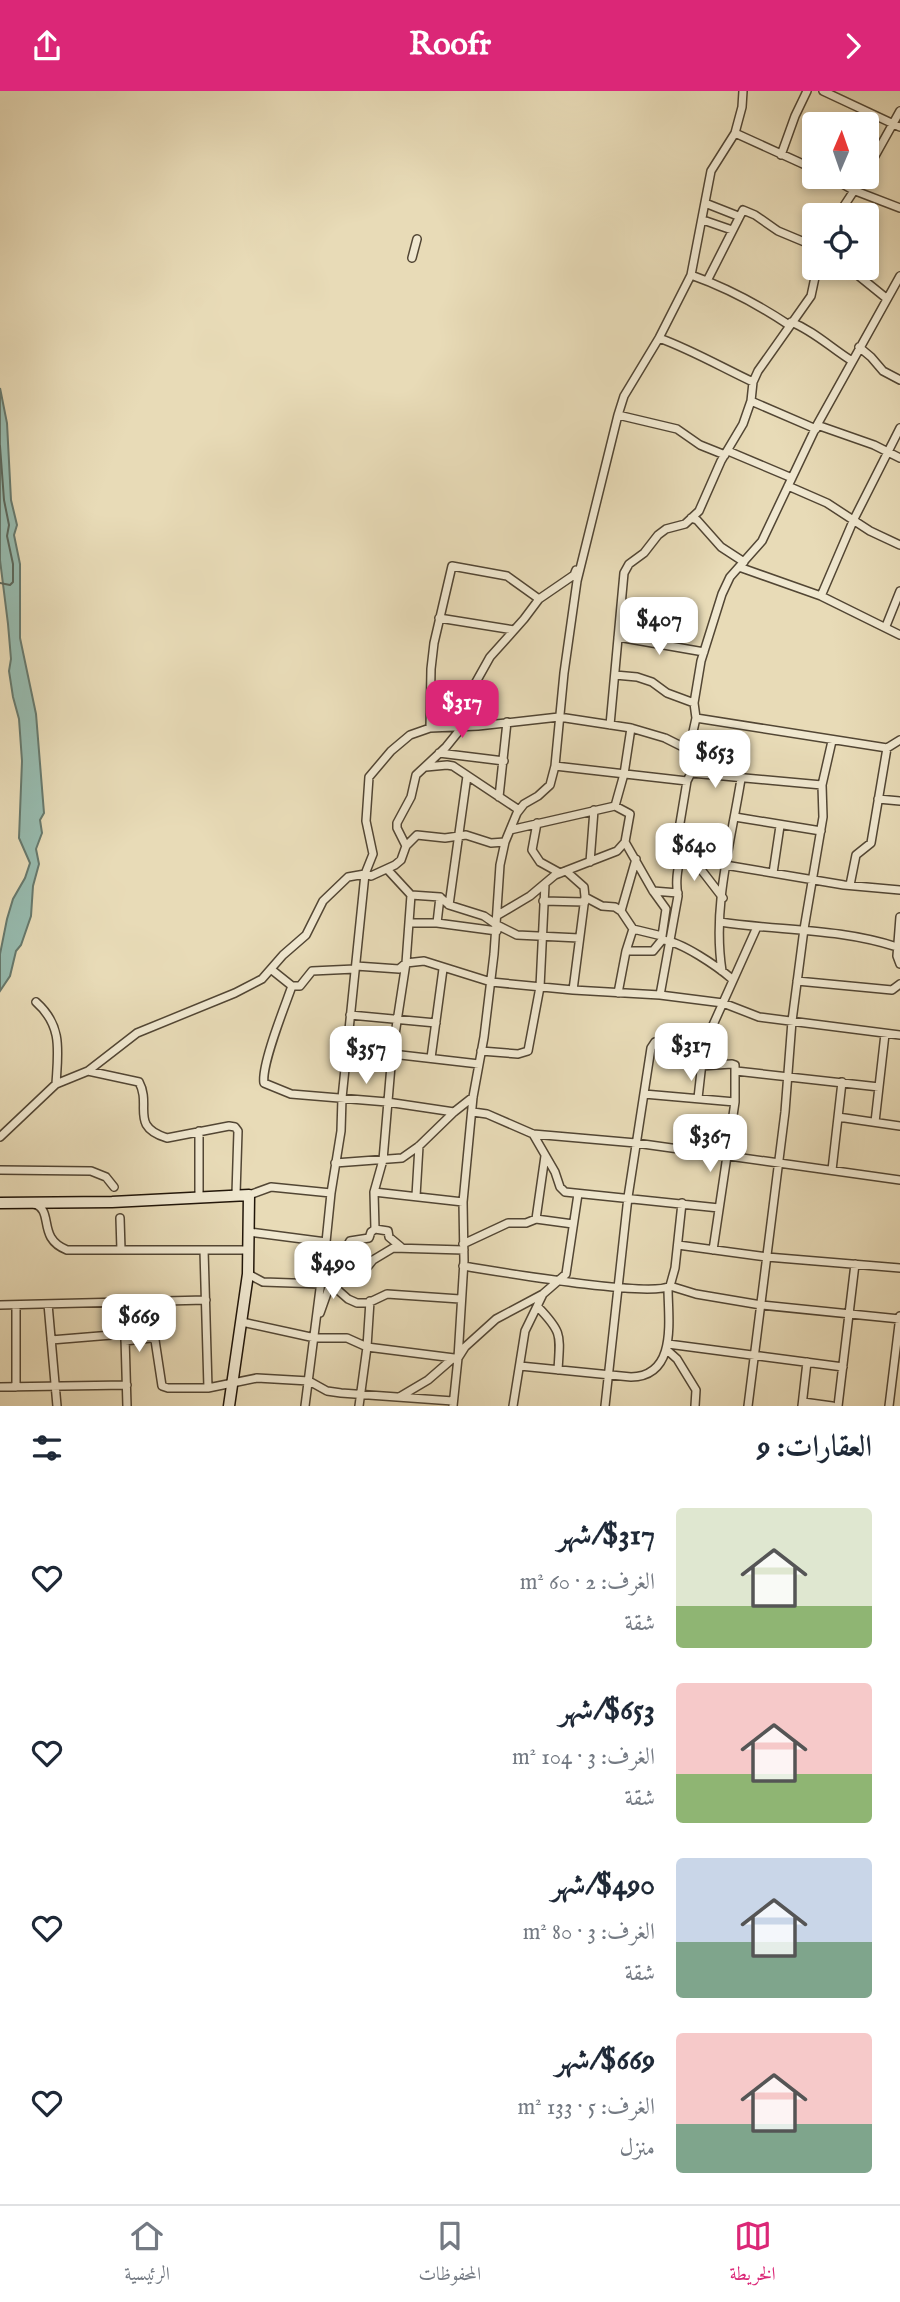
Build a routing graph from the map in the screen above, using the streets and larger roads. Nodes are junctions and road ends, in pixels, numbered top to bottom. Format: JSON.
{"nodes":[{"id":1,"x":743,"y":91,"type":"edge"},
{"id":2,"x":807,"y":91,"type":"edge"},
{"id":3,"x":823,"y":91,"type":"edge"},
{"id":4,"x":900,"y":111,"type":"edge"},
{"id":5,"x":897,"y":125,"type":"edge"},
{"id":6,"x":735,"y":133,"type":"junction"},
{"id":7,"x":879,"y":152,"type":"edge"},
{"id":8,"x":781,"y":155,"type":"junction"},
{"id":9,"x":802,"y":164,"type":"edge"},
{"id":10,"x":853,"y":190,"type":"joint"},
{"id":11,"x":705,"y":203,"type":"junction"},
{"id":12,"x":845,"y":203,"type":"edge"},
{"id":13,"x":900,"y":208,"type":"edge"},
{"id":14,"x":738,"y":216,"type":"junction"},
{"id":15,"x":703,"y":220,"type":"junction"},
{"id":16,"x":732,"y":230,"type":"junction"},
{"id":17,"x":417,"y":239,"type":"dead end"},
{"id":18,"x":802,"y":241,"type":"edge"},
{"id":19,"x":412,"y":258,"type":"dead end"},
{"id":20,"x":691,"y":275,"type":"junction"},
{"id":21,"x":900,"y":276,"type":"edge"},
{"id":22,"x":814,"y":280,"type":"edge"},
{"id":23,"x":864,"y":280,"type":"edge"},
{"id":24,"x":707,"y":281,"type":"junction"},
{"id":25,"x":897,"y":287,"type":"edge"},
{"id":26,"x":886,"y":298,"type":"junction"},
{"id":27,"x":790,"y":324,"type":"junction"},
{"id":28,"x":659,"y":338,"type":"junction"},
{"id":29,"x":859,"y":348,"type":"junction"},
{"id":30,"x":852,"y":361,"type":"junction"},
{"id":31,"x":900,"y":380,"type":"edge"},
{"id":32,"x":753,"y":382,"type":"junction"},
{"id":33,"x":751,"y":401,"type":"junction"},
{"id":34,"x":618,"y":415,"type":"junction"},
{"id":35,"x":816,"y":427,"type":"junction"},
{"id":36,"x":900,"y":428,"type":"edge"},
{"id":37,"x":887,"y":452,"type":"junction"},
{"id":38,"x":726,"y":453,"type":"junction"},
{"id":39,"x":900,"y":458,"type":"edge"},
{"id":40,"x":790,"y":482,"type":"junction"},
{"id":41,"x":691,"y":518,"type":"junction"},
{"id":42,"x":853,"y":519,"type":"junction"},
{"id":43,"x":900,"y":545,"type":"edge"},
{"id":44,"x":582,"y":557,"type":"junction"},
{"id":45,"x":742,"y":564,"type":"junction"},
{"id":46,"x":900,"y":591,"type":"edge"},
{"id":47,"x":821,"y":596,"type":"junction"},
{"id":48,"x":539,"y":599,"type":"junction"},
{"id":49,"x":439,"y":618,"type":"junction"},
{"id":50,"x":886,"y":626,"type":"junction"},
{"id":51,"x":514,"y":630,"type":"junction"},
{"id":52,"x":900,"y":635,"type":"edge"},
{"id":53,"x":618,"y":637,"type":"junction"},
{"id":54,"x":704,"y":652,"type":"junction"},
{"id":55,"x":615,"y":675,"type":"junction"},
{"id":56,"x":694,"y":703,"type":"junction"},
{"id":57,"x":559,"y":717,"type":"junction"},
{"id":58,"x":696,"y":718,"type":"junction"},
{"id":59,"x":508,"y":722,"type":"junction"},
{"id":60,"x":610,"y":725,"type":"junction"},
{"id":61,"x":463,"y":726,"type":"junction"},
{"id":62,"x":430,"y":728,"type":"junction"},
{"id":63,"x":631,"y":728,"type":"junction"},
{"id":64,"x":900,"y":740,"type":"edge"},
{"id":65,"x":832,"y":741,"type":"junction"},
{"id":66,"x":887,"y":748,"type":"junction"},
{"id":67,"x":689,"y":750,"type":"junction"},
{"id":68,"x":439,"y":753,"type":"junction"},
{"id":69,"x":504,"y":761,"type":"junction"},
{"id":70,"x":555,"y":766,"type":"junction"},
{"id":71,"x":425,"y":768,"type":"junction"},
{"id":72,"x":624,"y":773,"type":"junction"},
{"id":73,"x":691,"y":773,"type":"junction"},
{"id":74,"x":467,"y":776,"type":"junction"},
{"id":75,"x":741,"y":779,"type":"junction"},
{"id":76,"x":687,"y":781,"type":"junction"},
{"id":77,"x":822,"y":785,"type":"junction"},
{"id":78,"x":499,"y":797,"type":"junction"},
{"id":79,"x":878,"y":799,"type":"junction"},
{"id":80,"x":900,"y":801,"type":"edge"},
{"id":81,"x":615,"y":806,"type":"junction"},
{"id":82,"x":519,"y":810,"type":"junction"},
{"id":83,"x":594,"y":810,"type":"junction"},
{"id":84,"x":735,"y":817,"type":"junction"},
{"id":85,"x":537,"y":823,"type":"junction"},
{"id":86,"x":780,"y":826,"type":"junction"},
{"id":87,"x":510,"y":830,"type":"junction"},
{"id":88,"x":821,"y":831,"type":"junction"},
{"id":89,"x":459,"y":835,"type":"junction"},
{"id":90,"x":505,"y":842,"type":"junction"},
{"id":91,"x":625,"y":842,"type":"junction"},
{"id":92,"x":406,"y":846,"type":"junction"},
{"id":93,"x":681,"y":853,"type":"junction"},
{"id":94,"x":636,"y":859,"type":"junction"},
{"id":95,"x":590,"y":862,"type":"junction"},
{"id":96,"x":724,"y":865,"type":"junction"},
{"id":97,"x":387,"y":869,"type":"junction"},
{"id":98,"x":563,"y":872,"type":"junction"},
{"id":99,"x":773,"y":873,"type":"junction"},
{"id":100,"x":365,"y":874,"type":"junction"},
{"id":101,"x":812,"y":880,"type":"junction"},
{"id":102,"x":545,"y":884,"type":"junction"},
{"id":103,"x":850,"y":885,"type":"junction"},
{"id":104,"x":900,"y":890,"type":"edge"},
{"id":105,"x":653,"y":891,"type":"junction"},
{"id":106,"x":678,"y":893,"type":"junction"},
{"id":107,"x":411,"y":895,"type":"junction"},
{"id":108,"x":440,"y":897,"type":"junction"},
{"id":109,"x":723,"y":898,"type":"junction"},
{"id":110,"x":585,"y":899,"type":"junction"},
{"id":111,"x":543,"y":901,"type":"junction"},
{"id":112,"x":449,"y":905,"type":"junction"},
{"id":113,"x":666,"y":909,"type":"junction"},
{"id":114,"x":621,"y":911,"type":"junction"},
{"id":115,"x":675,"y":912,"type":"junction"},
{"id":116,"x":498,"y":915,"type":"junction"},
{"id":117,"x":900,"y":917,"type":"edge"},
{"id":118,"x":437,"y":922,"type":"junction"},
{"id":119,"x":720,"y":922,"type":"junction"},
{"id":120,"x":409,"y":923,"type":"junction"},
{"id":121,"x":757,"y":927,"type":"junction"},
{"id":122,"x":497,"y":928,"type":"junction"},
{"id":123,"x":633,"y":929,"type":"junction"},
{"id":124,"x":804,"y":929,"type":"junction"},
{"id":125,"x":542,"y":937,"type":"junction"},
{"id":126,"x":579,"y":938,"type":"junction"},
{"id":127,"x":664,"y":939,"type":"junction"},
{"id":128,"x":897,"y":947,"type":"junction"},
{"id":129,"x":626,"y":951,"type":"junction"},
{"id":130,"x":406,"y":963,"type":"junction"},
{"id":131,"x":900,"y":964,"type":"edge"},
{"id":132,"x":355,"y":967,"type":"junction"},
{"id":133,"x":443,"y":969,"type":"junction"},
{"id":134,"x":272,"y":970,"type":"junction"},
{"id":135,"x":722,"y":971,"type":"junction"},
{"id":136,"x":732,"y":979,"type":"junction"},
{"id":137,"x":797,"y":981,"type":"junction"},
{"id":138,"x":491,"y":982,"type":"junction"},
{"id":139,"x":900,"y":984,"type":"edge"},
{"id":140,"x":292,"y":986,"type":"junction"},
{"id":141,"x":540,"y":987,"type":"junction"},
{"id":142,"x":573,"y":991,"type":"junction"},
{"id":143,"x":618,"y":993,"type":"junction"},
{"id":144,"x":660,"y":995,"type":"junction"},
{"id":145,"x":36,"y":1002,"type":"dead end"},
{"id":146,"x":723,"y":1003,"type":"junction"},
{"id":147,"x":350,"y":1015,"type":"junction"},
{"id":148,"x":396,"y":1019,"type":"junction"},
{"id":149,"x":792,"y":1021,"type":"junction"},
{"id":150,"x":436,"y":1023,"type":"junction"},
{"id":151,"x":885,"y":1034,"type":"junction"},
{"id":152,"x":900,"y":1035,"type":"edge"},
{"id":153,"x":704,"y":1045,"type":"junction"},
{"id":154,"x":481,"y":1052,"type":"junction"},
{"id":155,"x":392,"y":1054,"type":"junction"},
{"id":156,"x":431,"y":1058,"type":"junction"},
{"id":157,"x":479,"y":1064,"type":"junction"},
{"id":158,"x":700,"y":1066,"type":"junction"},
{"id":159,"x":88,"y":1070,"type":"junction"},
{"id":160,"x":736,"y":1071,"type":"junction"},
{"id":161,"x":788,"y":1078,"type":"junction"},
{"id":162,"x":842,"y":1082,"type":"junction"},
{"id":163,"x":56,"y":1084,"type":"junction"},
{"id":164,"x":879,"y":1087,"type":"junction"},
{"id":165,"x":644,"y":1094,"type":"junction"},
{"id":166,"x":473,"y":1097,"type":"junction"},
{"id":167,"x":342,"y":1098,"type":"junction"},
{"id":168,"x":698,"y":1098,"type":"junction"},
{"id":169,"x":387,"y":1101,"type":"junction"},
{"id":170,"x":735,"y":1102,"type":"junction"},
{"id":171,"x":454,"y":1112,"type":"junction"},
{"id":172,"x":473,"y":1112,"type":"junction"},
{"id":173,"x":838,"y":1117,"type":"junction"},
{"id":174,"x":875,"y":1122,"type":"junction"},
{"id":175,"x":900,"y":1126,"type":"edge"},
{"id":176,"x":199,"y":1131,"type":"junction"},
{"id":177,"x":533,"y":1134,"type":"junction"},
{"id":178,"x":0,"y":1137,"type":"edge"},
{"id":179,"x":636,"y":1143,"type":"junction"},
{"id":180,"x":419,"y":1146,"type":"junction"},
{"id":181,"x":545,"y":1156,"type":"junction"},
{"id":182,"x":727,"y":1156,"type":"junction"},
{"id":183,"x":383,"y":1160,"type":"junction"},
{"id":184,"x":335,"y":1163,"type":"junction"},
{"id":185,"x":779,"y":1163,"type":"junction"},
{"id":186,"x":0,"y":1170,"type":"edge"},
{"id":187,"x":832,"y":1170,"type":"junction"},
{"id":188,"x":900,"y":1180,"type":"edge"},
{"id":189,"x":114,"y":1187,"type":"dead end"},
{"id":190,"x":374,"y":1192,"type":"junction"},
{"id":191,"x":331,"y":1193,"type":"junction"},
{"id":192,"x":578,"y":1193,"type":"junction"},
{"id":193,"x":236,"y":1194,"type":"junction"},
{"id":194,"x":249,"y":1195,"type":"junction"},
{"id":195,"x":416,"y":1196,"type":"junction"},
{"id":196,"x":628,"y":1197,"type":"junction"},
{"id":197,"x":199,"y":1198,"type":"junction"},
{"id":198,"x":463,"y":1202,"type":"junction"},
{"id":199,"x":0,"y":1203,"type":"edge"},
{"id":200,"x":682,"y":1203,"type":"junction"},
{"id":201,"x":34,"y":1204,"type":"junction"},
{"id":202,"x":719,"y":1208,"type":"junction"},
{"id":203,"x":120,"y":1218,"type":"dead end"},
{"id":204,"x":536,"y":1219,"type":"junction"},
{"id":205,"x":573,"y":1224,"type":"junction"},
{"id":206,"x":375,"y":1229,"type":"junction"},
{"id":207,"x":250,"y":1232,"type":"junction"},
{"id":208,"x":326,"y":1242,"type":"junction"},
{"id":209,"x":678,"y":1245,"type":"junction"},
{"id":210,"x":401,"y":1247,"type":"junction"},
{"id":211,"x":463,"y":1247,"type":"junction"},
{"id":212,"x":121,"y":1249,"type":"junction"},
{"id":213,"x":249,"y":1249,"type":"junction"},
{"id":214,"x":713,"y":1250,"type":"junction"},
{"id":215,"x":204,"y":1251,"type":"junction"},
{"id":216,"x":767,"y":1257,"type":"junction"},
{"id":217,"x":855,"y":1264,"type":"junction"},
{"id":218,"x":463,"y":1266,"type":"junction"},
{"id":219,"x":900,"y":1268,"type":"edge"},
{"id":220,"x":248,"y":1274,"type":"junction"},
{"id":221,"x":334,"y":1274,"type":"junction"},
{"id":222,"x":559,"y":1281,"type":"junction"},
{"id":223,"x":321,"y":1284,"type":"junction"},
{"id":224,"x":331,"y":1284,"type":"junction"},
{"id":225,"x":619,"y":1286,"type":"junction"},
{"id":226,"x":669,"y":1287,"type":"junction"},
{"id":227,"x":542,"y":1294,"type":"junction"},
{"id":228,"x":460,"y":1299,"type":"junction"},
{"id":229,"x":206,"y":1300,"type":"junction"},
{"id":230,"x":370,"y":1301,"type":"junction"},
{"id":231,"x":124,"y":1303,"type":"junction"},
{"id":232,"x":48,"y":1304,"type":"junction"},
{"id":233,"x":0,"y":1305,"type":"edge"},
{"id":234,"x":16,"y":1305,"type":"junction"},
{"id":235,"x":761,"y":1305,"type":"junction"},
{"id":236,"x":538,"y":1307,"type":"junction"},
{"id":237,"x":849,"y":1315,"type":"junction"},
{"id":238,"x":316,"y":1318,"type":"junction"},
{"id":239,"x":900,"y":1318,"type":"edge"},
{"id":240,"x":242,"y":1322,"type":"junction"},
{"id":241,"x":125,"y":1338,"type":"junction"},
{"id":242,"x":315,"y":1338,"type":"junction"},
{"id":243,"x":51,"y":1340,"type":"junction"},
{"id":244,"x":367,"y":1347,"type":"junction"},
{"id":245,"x":668,"y":1347,"type":"junction"},
{"id":246,"x":754,"y":1355,"type":"junction"},
{"id":247,"x":458,"y":1358,"type":"junction"},
{"id":248,"x":807,"y":1362,"type":"junction"},
{"id":249,"x":520,"y":1366,"type":"junction"},
{"id":250,"x":843,"y":1367,"type":"junction"},
{"id":251,"x":897,"y":1368,"type":"edge"},
{"id":252,"x":558,"y":1370,"type":"junction"},
{"id":253,"x":609,"y":1374,"type":"junction"},
{"id":254,"x":309,"y":1381,"type":"junction"},
{"id":255,"x":232,"y":1384,"type":"junction"},
{"id":256,"x":56,"y":1385,"type":"junction"},
{"id":257,"x":127,"y":1385,"type":"junction"},
{"id":258,"x":0,"y":1387,"type":"edge"},
{"id":259,"x":16,"y":1387,"type":"junction"},
{"id":260,"x":208,"y":1388,"type":"junction"},
{"id":261,"x":361,"y":1394,"type":"junction"},
{"id":262,"x":400,"y":1397,"type":"junction"},
{"id":263,"x":453,"y":1403,"type":"edge"},
{"id":264,"x":802,"y":1404,"type":"edge"},
{"id":265,"x":57,"y":1406,"type":"edge"},
{"id":266,"x":127,"y":1406,"type":"edge"},
{"id":267,"x":229,"y":1406,"type":"edge"},
{"id":268,"x":305,"y":1406,"type":"edge"},
{"id":269,"x":359,"y":1406,"type":"edge"},
{"id":270,"x":513,"y":1406,"type":"edge"},
{"id":271,"x":605,"y":1406,"type":"edge"},
{"id":272,"x":695,"y":1406,"type":"edge"},
{"id":273,"x":748,"y":1406,"type":"edge"},
{"id":274,"x":832,"y":1406,"type":"edge"},
{"id":275,"x":838,"y":1406,"type":"edge"},
{"id":276,"x":889,"y":1406,"type":"edge"}],
"edges":[{"from":1,"to":6,"type":"street"},
{"from":2,"to":8,"type":"street"},
{"from":3,"to":5,"type":"street"},
{"from":4,"to":5,"type":"street"},
{"from":5,"to":7,"type":"street"},
{"from":6,"to":8,"type":"street"},
{"from":6,"to":11,"type":"street"},
{"from":8,"to":9,"type":"street"},
{"from":10,"to":12,"type":"street"},
{"from":10,"to":13,"type":"street"},
{"from":11,"to":14,"type":"street"},
{"from":11,"to":15,"type":"street"},
{"from":14,"to":16,"type":"street"},
{"from":14,"to":18,"type":"street"},
{"from":15,"to":16,"type":"street"},
{"from":15,"to":20,"type":"street"},
{"from":16,"to":24,"type":"street"},
{"from":17,"to":19,"type":"street"},
{"from":20,"to":24,"type":"street"},
{"from":20,"to":28,"type":"street"},
{"from":21,"to":25,"type":"street"},
{"from":22,"to":27,"type":"street"},
{"from":23,"to":26,"type":"street"},
{"from":24,"to":27,"type":"street"},
{"from":25,"to":26,"type":"street"},
{"from":26,"to":29,"type":"street"},
{"from":27,"to":30,"type":"street"},
{"from":27,"to":32,"type":"street"},
{"from":28,"to":32,"type":"street"},
{"from":28,"to":34,"type":"street"},
{"from":29,"to":30,"type":"street"},
{"from":29,"to":31,"type":"street"},
{"from":30,"to":35,"type":"street"},
{"from":32,"to":33,"type":"street"},
{"from":33,"to":35,"type":"street"},
{"from":33,"to":38,"type":"street"},
{"from":34,"to":38,"type":"street"},
{"from":34,"to":44,"type":"street"},
{"from":35,"to":37,"type":"street"},
{"from":35,"to":40,"type":"street"},
{"from":36,"to":37,"type":"street"},
{"from":37,"to":39,"type":"street"},
{"from":37,"to":42,"type":"street"},
{"from":38,"to":40,"type":"street"},
{"from":38,"to":41,"type":"street"},
{"from":40,"to":42,"type":"street"},
{"from":40,"to":45,"type":"street"},
{"from":41,"to":45,"type":"street"},
{"from":41,"to":53,"type":"street"},
{"from":42,"to":43,"type":"street"},
{"from":42,"to":47,"type":"street"},
{"from":44,"to":48,"type":"street"},
{"from":44,"to":57,"type":"street"},
{"from":45,"to":47,"type":"street"},
{"from":45,"to":54,"type":"street"},
{"from":46,"to":50,"type":"street"},
{"from":47,"to":50,"type":"street"},
{"from":48,"to":49,"type":"street"},
{"from":48,"to":51,"type":"street"},
{"from":49,"to":51,"type":"street"},
{"from":49,"to":62,"type":"street"},
{"from":50,"to":52,"type":"street"},
{"from":51,"to":61,"type":"street"},
{"from":53,"to":54,"type":"street"},
{"from":53,"to":55,"type":"street"},
{"from":54,"to":56,"type":"street"},
{"from":55,"to":56,"type":"street"},
{"from":55,"to":60,"type":"street"},
{"from":56,"to":58,"type":"street"},
{"from":57,"to":59,"type":"street"},
{"from":57,"to":60,"type":"street"},
{"from":57,"to":70,"type":"street"},
{"from":58,"to":65,"type":"street"},
{"from":58,"to":67,"type":"street"},
{"from":59,"to":61,"type":"street"},
{"from":59,"to":69,"type":"street"},
{"from":60,"to":63,"type":"street"},
{"from":61,"to":62,"type":"street"},
{"from":61,"to":68,"type":"street"},
{"from":62,"to":100,"type":"street"},
{"from":63,"to":67,"type":"street"},
{"from":63,"to":72,"type":"street"},
{"from":64,"to":66,"type":"street"},
{"from":65,"to":66,"type":"street"},
{"from":65,"to":77,"type":"street"},
{"from":66,"to":79,"type":"street"},
{"from":67,"to":73,"type":"street"},
{"from":68,"to":69,"type":"street"},
{"from":68,"to":71,"type":"street"},
{"from":69,"to":78,"type":"street"},
{"from":70,"to":72,"type":"street"},
{"from":70,"to":82,"type":"street"},
{"from":71,"to":74,"type":"street"},
{"from":71,"to":92,"type":"street"},
{"from":72,"to":76,"type":"street"},
{"from":72,"to":81,"type":"street"},
{"from":73,"to":75,"type":"street"},
{"from":73,"to":76,"type":"street"},
{"from":74,"to":78,"type":"street"},
{"from":74,"to":89,"type":"street"},
{"from":75,"to":77,"type":"street"},
{"from":75,"to":84,"type":"street"},
{"from":76,"to":93,"type":"street"},
{"from":77,"to":88,"type":"street"},
{"from":78,"to":82,"type":"street"},
{"from":79,"to":80,"type":"street"},
{"from":79,"to":103,"type":"street"},
{"from":81,"to":83,"type":"street"},
{"from":81,"to":91,"type":"street"},
{"from":82,"to":87,"type":"street"},
{"from":83,"to":85,"type":"street"},
{"from":83,"to":95,"type":"street"},
{"from":84,"to":86,"type":"street"},
{"from":84,"to":96,"type":"street"},
{"from":85,"to":87,"type":"street"},
{"from":85,"to":98,"type":"street"},
{"from":86,"to":88,"type":"street"},
{"from":86,"to":99,"type":"street"},
{"from":87,"to":90,"type":"street"},
{"from":88,"to":101,"type":"street"},
{"from":89,"to":90,"type":"street"},
{"from":89,"to":92,"type":"street"},
{"from":89,"to":112,"type":"street"},
{"from":90,"to":116,"type":"street"},
{"from":91,"to":94,"type":"street"},
{"from":91,"to":95,"type":"street"},
{"from":92,"to":97,"type":"street"},
{"from":93,"to":106,"type":"street"},
{"from":93,"to":109,"type":"street"},
{"from":94,"to":105,"type":"street"},
{"from":94,"to":114,"type":"street"},
{"from":95,"to":98,"type":"street"},
{"from":96,"to":99,"type":"street"},
{"from":96,"to":109,"type":"street"},
{"from":97,"to":100,"type":"street"},
{"from":97,"to":107,"type":"street"},
{"from":98,"to":102,"type":"street"},
{"from":98,"to":110,"type":"street"},
{"from":99,"to":101,"type":"street"},
{"from":100,"to":132,"type":"street"},
{"from":100,"to":134,"type":"street"},
{"from":101,"to":103,"type":"street"},
{"from":101,"to":124,"type":"street"},
{"from":102,"to":111,"type":"street"},
{"from":102,"to":116,"type":"street"},
{"from":103,"to":104,"type":"street"},
{"from":105,"to":106,"type":"street"},
{"from":105,"to":113,"type":"street"},
{"from":106,"to":115,"type":"street"},
{"from":107,"to":108,"type":"street"},
{"from":107,"to":120,"type":"street"},
{"from":108,"to":112,"type":"street"},
{"from":108,"to":118,"type":"street"},
{"from":109,"to":119,"type":"street"},
{"from":110,"to":111,"type":"street"},
{"from":110,"to":114,"type":"street"},
{"from":110,"to":126,"type":"street"},
{"from":111,"to":125,"type":"street"},
{"from":112,"to":122,"type":"street"},
{"from":113,"to":115,"type":"street"},
{"from":113,"to":127,"type":"street"},
{"from":114,"to":123,"type":"street"},
{"from":115,"to":127,"type":"street"},
{"from":116,"to":122,"type":"street"},
{"from":117,"to":128,"type":"street"},
{"from":118,"to":120,"type":"street"},
{"from":118,"to":122,"type":"street"},
{"from":119,"to":121,"type":"street"},
{"from":119,"to":135,"type":"street"},
{"from":120,"to":130,"type":"street"},
{"from":121,"to":124,"type":"street"},
{"from":121,"to":136,"type":"street"},
{"from":122,"to":125,"type":"street"},
{"from":122,"to":138,"type":"street"},
{"from":123,"to":127,"type":"street"},
{"from":123,"to":129,"type":"street"},
{"from":124,"to":128,"type":"street"},
{"from":124,"to":137,"type":"street"},
{"from":125,"to":126,"type":"street"},
{"from":125,"to":141,"type":"street"},
{"from":126,"to":142,"type":"street"},
{"from":127,"to":129,"type":"street"},
{"from":127,"to":135,"type":"street"},
{"from":127,"to":144,"type":"street"},
{"from":128,"to":131,"type":"street"},
{"from":129,"to":143,"type":"street"},
{"from":130,"to":132,"type":"street"},
{"from":130,"to":133,"type":"street"},
{"from":130,"to":148,"type":"street"},
{"from":132,"to":140,"type":"street"},
{"from":132,"to":147,"type":"street"},
{"from":133,"to":138,"type":"street"},
{"from":133,"to":150,"type":"street"},
{"from":134,"to":140,"type":"street"},
{"from":134,"to":159,"type":"street"},
{"from":135,"to":136,"type":"street"},
{"from":136,"to":146,"type":"street"},
{"from":137,"to":139,"type":"street"},
{"from":137,"to":149,"type":"street"},
{"from":138,"to":141,"type":"street"},
{"from":138,"to":154,"type":"street"},
{"from":140,"to":167,"type":"street"},
{"from":141,"to":142,"type":"street"},
{"from":141,"to":154,"type":"street"},
{"from":142,"to":143,"type":"street"},
{"from":143,"to":144,"type":"street"},
{"from":144,"to":146,"type":"street"},
{"from":145,"to":163,"type":"street"},
{"from":146,"to":149,"type":"street"},
{"from":146,"to":153,"type":"street"},
{"from":147,"to":148,"type":"street"},
{"from":147,"to":167,"type":"street"},
{"from":148,"to":150,"type":"street"},
{"from":148,"to":155,"type":"street"},
{"from":149,"to":151,"type":"street"},
{"from":149,"to":161,"type":"street"},
{"from":150,"to":156,"type":"street"},
{"from":151,"to":152,"type":"street"},
{"from":151,"to":164,"type":"street"},
{"from":153,"to":158,"type":"street"},
{"from":153,"to":165,"type":"street"},
{"from":154,"to":157,"type":"street"},
{"from":155,"to":156,"type":"street"},
{"from":155,"to":169,"type":"street"},
{"from":156,"to":157,"type":"street"},
{"from":157,"to":166,"type":"street"},
{"from":158,"to":160,"type":"street"},
{"from":158,"to":168,"type":"street"},
{"from":159,"to":163,"type":"street"},
{"from":159,"to":176,"type":"street"},
{"from":160,"to":161,"type":"street"},
{"from":160,"to":170,"type":"street"},
{"from":161,"to":162,"type":"street"},
{"from":161,"to":185,"type":"street"},
{"from":162,"to":164,"type":"street"},
{"from":162,"to":173,"type":"street"},
{"from":163,"to":178,"type":"street"},
{"from":164,"to":174,"type":"street"},
{"from":165,"to":168,"type":"street"},
{"from":165,"to":179,"type":"street"},
{"from":166,"to":171,"type":"street"},
{"from":166,"to":172,"type":"street"},
{"from":167,"to":169,"type":"street"},
{"from":167,"to":184,"type":"street"},
{"from":168,"to":170,"type":"street"},
{"from":169,"to":171,"type":"street"},
{"from":169,"to":183,"type":"street"},
{"from":170,"to":182,"type":"street"},
{"from":171,"to":180,"type":"street"},
{"from":172,"to":177,"type":"street"},
{"from":172,"to":198,"type":"street"},
{"from":173,"to":174,"type":"street"},
{"from":173,"to":187,"type":"street"},
{"from":174,"to":175,"type":"street"},
{"from":176,"to":193,"type":"street"},
{"from":176,"to":197,"type":"street"},
{"from":177,"to":179,"type":"street"},
{"from":177,"to":181,"type":"street"},
{"from":179,"to":182,"type":"street"},
{"from":179,"to":196,"type":"street"},
{"from":180,"to":183,"type":"street"},
{"from":180,"to":195,"type":"street"},
{"from":181,"to":192,"type":"street"},
{"from":181,"to":204,"type":"street"},
{"from":182,"to":185,"type":"street"},
{"from":182,"to":202,"type":"street"},
{"from":183,"to":184,"type":"street"},
{"from":183,"to":190,"type":"street"},
{"from":184,"to":191,"type":"street"},
{"from":185,"to":187,"type":"street"},
{"from":185,"to":216,"type":"street"},
{"from":186,"to":189,"type":"street"},
{"from":187,"to":188,"type":"street"},
{"from":190,"to":195,"type":"street"},
{"from":190,"to":206,"type":"street"},
{"from":191,"to":194,"type":"street"},
{"from":191,"to":208,"type":"street"},
{"from":192,"to":196,"type":"street"},
{"from":192,"to":205,"type":"street"},
{"from":193,"to":194,"type":"street"},
{"from":193,"to":197,"type":"street"},
{"from":194,"to":207,"type":"street"},
{"from":195,"to":198,"type":"street"},
{"from":196,"to":200,"type":"street"},
{"from":196,"to":225,"type":"street"},
{"from":197,"to":201,"type":"street"},
{"from":198,"to":211,"type":"street"},
{"from":199,"to":201,"type":"street"},
{"from":200,"to":202,"type":"street"},
{"from":200,"to":209,"type":"street"},
{"from":201,"to":212,"type":"street"},
{"from":202,"to":214,"type":"street"},
{"from":203,"to":212,"type":"street"},
{"from":204,"to":205,"type":"street"},
{"from":204,"to":211,"type":"street"},
{"from":205,"to":222,"type":"street"},
{"from":206,"to":210,"type":"street"},
{"from":206,"to":221,"type":"street"},
{"from":207,"to":208,"type":"street"},
{"from":207,"to":213,"type":"street"},
{"from":208,"to":223,"type":"street"},
{"from":209,"to":214,"type":"street"},
{"from":209,"to":226,"type":"street"},
{"from":210,"to":211,"type":"street"},
{"from":210,"to":221,"type":"street"},
{"from":211,"to":218,"type":"street"},
{"from":212,"to":215,"type":"street"},
{"from":213,"to":215,"type":"street"},
{"from":213,"to":220,"type":"street"},
{"from":214,"to":216,"type":"street"},
{"from":215,"to":229,"type":"street"},
{"from":216,"to":217,"type":"street"},
{"from":216,"to":235,"type":"street"},
{"from":217,"to":219,"type":"street"},
{"from":217,"to":237,"type":"street"},
{"from":218,"to":222,"type":"street"},
{"from":218,"to":228,"type":"street"},
{"from":220,"to":223,"type":"street"},
{"from":220,"to":240,"type":"street"},
{"from":221,"to":224,"type":"street"},
{"from":222,"to":225,"type":"street"},
{"from":222,"to":227,"type":"street"},
{"from":223,"to":238,"type":"street"},
{"from":224,"to":230,"type":"street"},
{"from":224,"to":238,"type":"street"},
{"from":225,"to":226,"type":"street"},
{"from":225,"to":253,"type":"street"},
{"from":226,"to":235,"type":"street"},
{"from":226,"to":245,"type":"street"},
{"from":227,"to":236,"type":"street"},
{"from":227,"to":247,"type":"street"},
{"from":228,"to":230,"type":"street"},
{"from":228,"to":247,"type":"street"},
{"from":229,"to":231,"type":"street"},
{"from":229,"to":260,"type":"street"},
{"from":230,"to":244,"type":"street"},
{"from":231,"to":232,"type":"street"},
{"from":231,"to":241,"type":"street"},
{"from":232,"to":234,"type":"street"},
{"from":232,"to":243,"type":"street"},
{"from":233,"to":234,"type":"street"},
{"from":234,"to":259,"type":"street"},
{"from":235,"to":237,"type":"street"},
{"from":235,"to":246,"type":"street"},
{"from":236,"to":249,"type":"street"},
{"from":236,"to":252,"type":"street"},
{"from":237,"to":239,"type":"street"},
{"from":237,"to":250,"type":"street"},
{"from":238,"to":242,"type":"street"},
{"from":239,"to":251,"type":"street"},
{"from":240,"to":242,"type":"street"},
{"from":240,"to":255,"type":"street"},
{"from":241,"to":243,"type":"street"},
{"from":241,"to":257,"type":"street"},
{"from":241,"to":260,"type":"street"},
{"from":242,"to":244,"type":"street"},
{"from":242,"to":254,"type":"street"},
{"from":243,"to":256,"type":"street"},
{"from":244,"to":247,"type":"street"},
{"from":244,"to":261,"type":"street"},
{"from":245,"to":246,"type":"street"},
{"from":245,"to":253,"type":"street"},
{"from":245,"to":272,"type":"street"},
{"from":246,"to":248,"type":"street"},
{"from":246,"to":273,"type":"street"},
{"from":247,"to":262,"type":"street"},
{"from":247,"to":263,"type":"street"},
{"from":248,"to":250,"type":"street"},
{"from":248,"to":264,"type":"street"},
{"from":249,"to":252,"type":"street"},
{"from":249,"to":270,"type":"street"},
{"from":250,"to":275,"type":"street"},
{"from":251,"to":276,"type":"street"},
{"from":252,"to":253,"type":"street"},
{"from":253,"to":271,"type":"street"},
{"from":254,"to":255,"type":"street"},
{"from":254,"to":261,"type":"street"},
{"from":254,"to":268,"type":"street"},
{"from":255,"to":260,"type":"street"},
{"from":255,"to":267,"type":"street"},
{"from":256,"to":257,"type":"street"},
{"from":256,"to":259,"type":"street"},
{"from":256,"to":265,"type":"street"},
{"from":257,"to":266,"type":"street"},
{"from":258,"to":259,"type":"street"},
{"from":261,"to":262,"type":"street"},
{"from":261,"to":269,"type":"street"},
{"from":262,"to":263,"type":"street"},
{"from":264,"to":274,"type":"street"}]}
